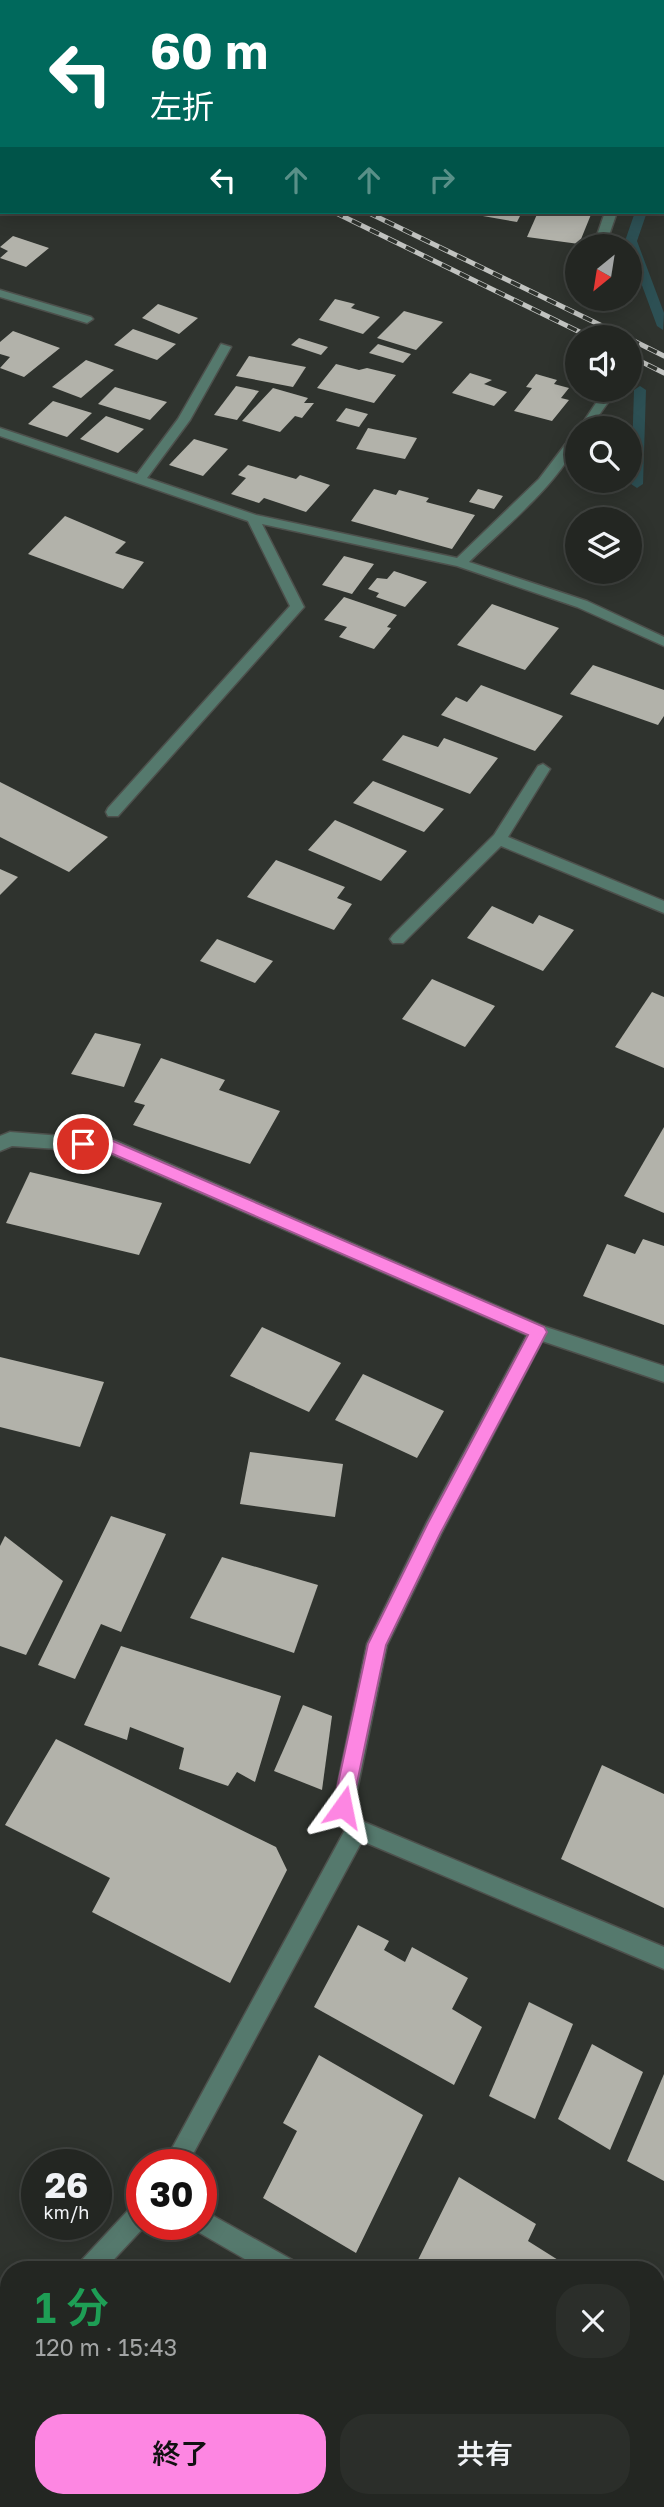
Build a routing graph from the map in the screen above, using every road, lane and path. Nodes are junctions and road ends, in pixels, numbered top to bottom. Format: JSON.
{"nodes":[{"id":1,"x":610,"y":214,"type":"edge"},
{"id":2,"x":603,"y":234,"type":"edge"},
{"id":3,"x":0,"y":293,"type":"edge"},
{"id":4,"x":87,"y":319,"type":"dead end"},
{"id":5,"x":225,"y":347,"type":"dead end"},
{"id":6,"x":0,"y":432,"type":"edge"},
{"id":7,"x":565,"y":454,"type":"edge"},
{"id":8,"x":140,"y":479,"type":"junction"},
{"id":9,"x":253,"y":518,"type":"junction"},
{"id":10,"x":460,"y":563,"type":"junction"},
{"id":11,"x":664,"y":642,"type":"edge"},
{"id":12,"x":543,"y":769,"type":"dead end"},
{"id":13,"x":113,"y":812,"type":"dead end"},
{"id":14,"x":499,"y":839,"type":"junction"},
{"id":15,"x":664,"y":907,"type":"edge"},
{"id":16,"x":398,"y":939,"type":"dead end"},
{"id":17,"x":0,"y":1144,"type":"edge"},
{"id":18,"x":538,"y":1332,"type":"junction"},
{"id":19,"x":664,"y":1374,"type":"edge"},
{"id":20,"x":356,"y":1829,"type":"junction"},
{"id":21,"x":664,"y":1958,"type":"edge"},
{"id":22,"x":183,"y":2149,"type":"edge"},
{"id":23,"x":126,"y":2230,"type":"edge"},
{"id":24,"x":217,"y":2230,"type":"edge"},
{"id":25,"x":97,"y":2261,"type":"edge"},
{"id":26,"x":272,"y":2261,"type":"edge"}],
"edges":[{"from":1,"to":2,"type":"street"},
{"from":3,"to":4,"type":"street"},
{"from":5,"to":8,"type":"street"},
{"from":6,"to":8,"type":"street"},
{"from":7,"to":10,"type":"street"},
{"from":8,"to":9,"type":"street"},
{"from":9,"to":10,"type":"street"},
{"from":9,"to":13,"type":"street"},
{"from":10,"to":11,"type":"street"},
{"from":12,"to":14,"type":"street"},
{"from":14,"to":15,"type":"street"},
{"from":14,"to":16,"type":"street"},
{"from":17,"to":18,"type":"street"},
{"from":18,"to":19,"type":"street"},
{"from":18,"to":20,"type":"street"},
{"from":20,"to":21,"type":"street"},
{"from":20,"to":22,"type":"street"},
{"from":23,"to":25,"type":"street"},
{"from":24,"to":26,"type":"street"}]}
